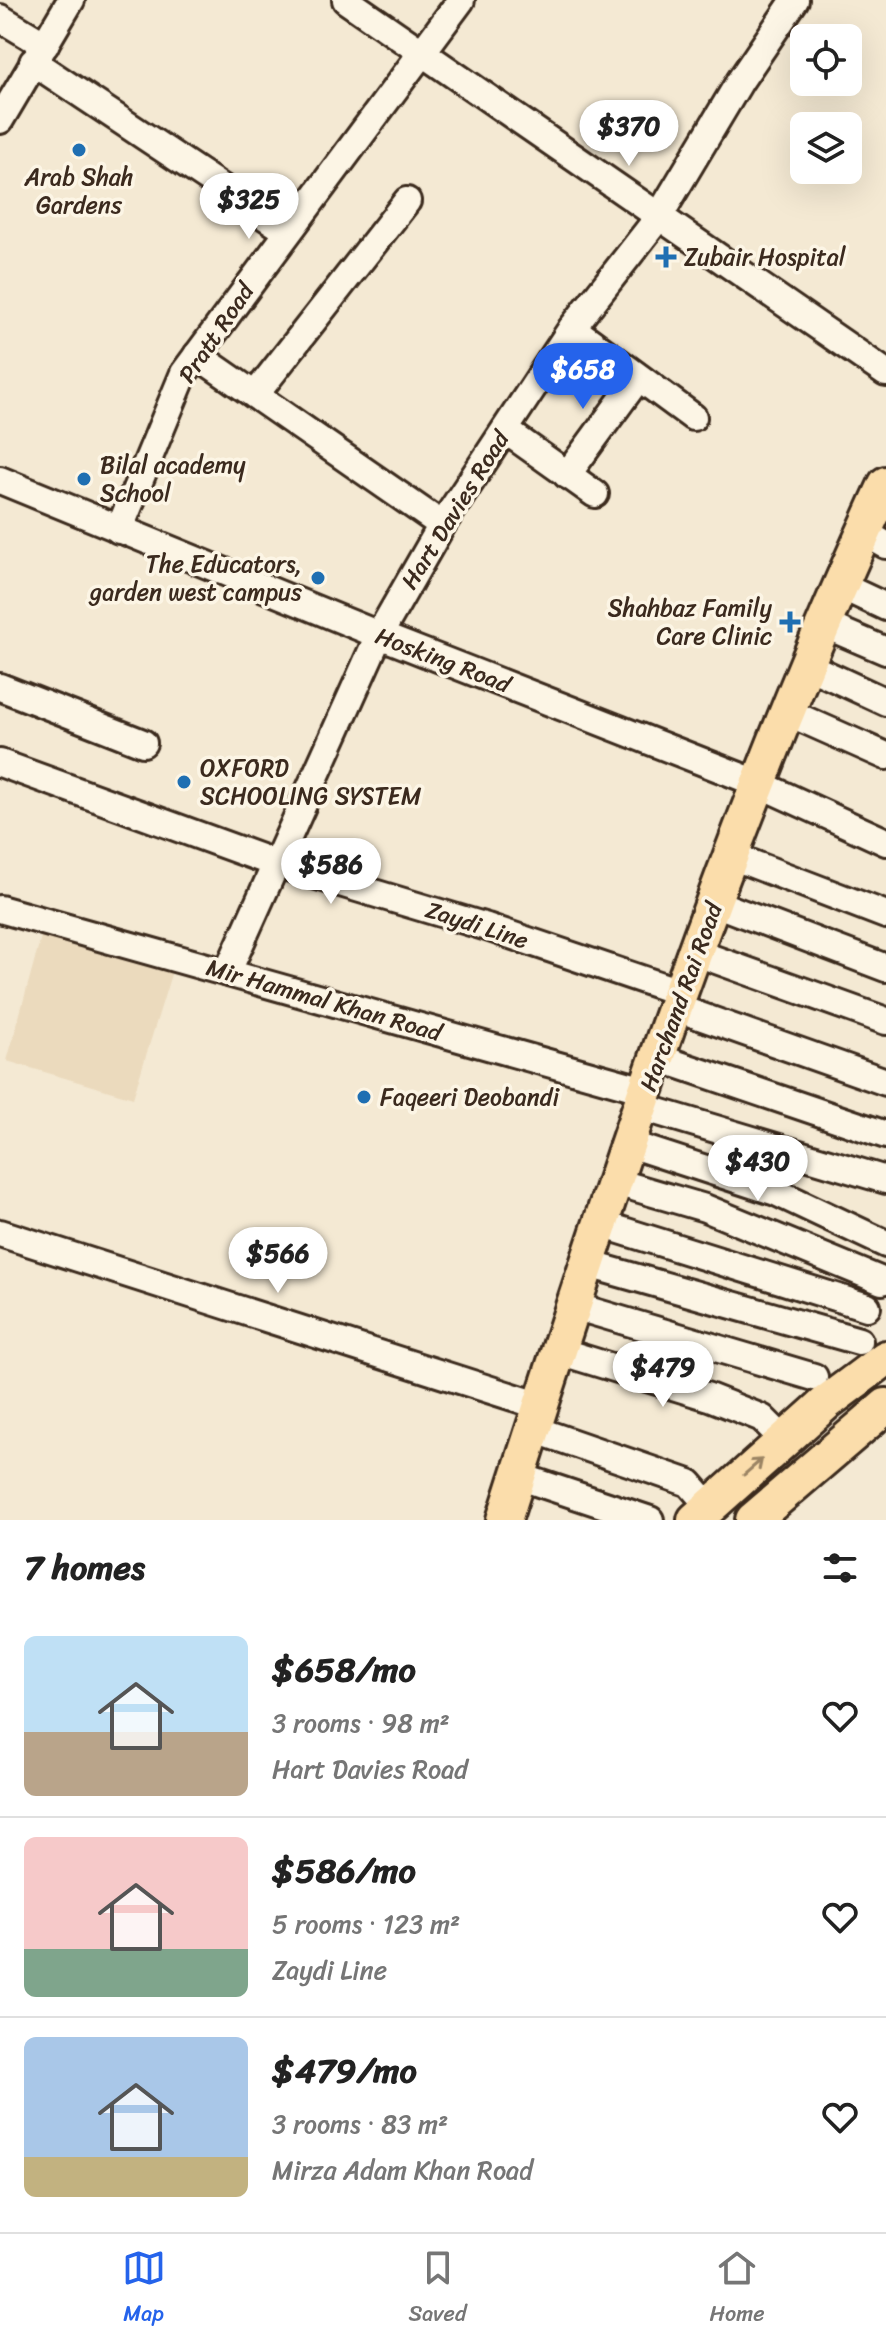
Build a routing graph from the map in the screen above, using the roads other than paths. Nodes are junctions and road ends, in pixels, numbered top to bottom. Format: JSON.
{"nodes":[{"id":1,"x":71,"y":0,"type":"edge"},
{"id":2,"x":346,"y":0,"type":"edge"},
{"id":3,"x":461,"y":0,"type":"edge"},
{"id":4,"x":795,"y":0,"type":"edge"},
{"id":5,"x":0,"y":18,"type":"edge"},
{"id":6,"x":39,"y":53,"type":"junction"},
{"id":7,"x":422,"y":53,"type":"junction"},
{"id":8,"x":0,"y":120,"type":"edge"},
{"id":9,"x":407,"y":201,"type":"dead end"},
{"id":10,"x":658,"y":218,"type":"junction"},
{"id":11,"x":287,"y":231,"type":"junction"},
{"id":12,"x":572,"y":328,"type":"junction"},
{"id":13,"x":197,"y":355,"type":"junction"},
{"id":14,"x":886,"y":373,"type":"edge"},
{"id":15,"x":638,"y":378,"type":"junction"},
{"id":16,"x":255,"y":395,"type":"junction"},
{"id":17,"x":693,"y":417,"type":"dead end"},
{"id":18,"x":505,"y":430,"type":"junction"},
{"id":19,"x":567,"y":475,"type":"junction"},
{"id":20,"x":0,"y":480,"type":"edge"},
{"id":21,"x":885,"y":490,"type":"edge"},
{"id":22,"x":595,"y":494,"type":"dead end"},
{"id":23,"x":442,"y":525,"type":"junction"},
{"id":24,"x":119,"y":530,"type":"junction"},
{"id":25,"x":875,"y":539,"type":"edge"},
{"id":26,"x":839,"y":585,"type":"junction"},
{"id":27,"x":886,"y":607,"type":"edge"},
{"id":28,"x":823,"y":624,"type":"junction"},
{"id":29,"x":379,"y":635,"type":"junction"},
{"id":30,"x":886,"y":651,"type":"edge"},
{"id":31,"x":806,"y":665,"type":"junction"},
{"id":32,"x":0,"y":687,"type":"edge"},
{"id":33,"x":886,"y":702,"type":"edge"},
{"id":34,"x":787,"y":712,"type":"junction"},
{"id":35,"x":143,"y":743,"type":"dead end"},
{"id":36,"x":886,"y":756,"type":"edge"},
{"id":37,"x":0,"y":763,"type":"edge"},
{"id":38,"x":757,"y":783,"type":"junction"},
{"id":39,"x":886,"y":842,"type":"edge"},
{"id":40,"x":732,"y":856,"type":"junction"},
{"id":41,"x":277,"y":864,"type":"junction"},
{"id":42,"x":715,"y":903,"type":"junction"},
{"id":43,"x":0,"y":909,"type":"edge"},
{"id":44,"x":886,"y":915,"type":"edge"},
{"id":45,"x":697,"y":953,"type":"junction"},
{"id":46,"x":886,"y":968,"type":"edge"},
{"id":47,"x":227,"y":973,"type":"junction"},
{"id":48,"x":680,"y":1001,"type":"junction"},
{"id":49,"x":886,"y":1021,"type":"edge"},
{"id":50,"x":659,"y":1058,"type":"junction"},
{"id":51,"x":886,"y":1082,"type":"edge"},
{"id":52,"x":645,"y":1099,"type":"junction"},
{"id":53,"x":886,"y":1135,"type":"edge"},
{"id":54,"x":629,"y":1144,"type":"junction"},
{"id":55,"x":886,"y":1180,"type":"edge"},
{"id":56,"x":616,"y":1182,"type":"junction"},
{"id":57,"x":601,"y":1224,"type":"junction"},
{"id":58,"x":0,"y":1233,"type":"edge"},
{"id":59,"x":886,"y":1244,"type":"edge"},
{"id":60,"x":588,"y":1264,"type":"junction"},
{"id":61,"x":884,"y":1274,"type":"edge"},
{"id":62,"x":574,"y":1306,"type":"junction"},
{"id":63,"x":867,"y":1307,"type":"junction"},
{"id":64,"x":559,"y":1351,"type":"junction"},
{"id":65,"x":869,"y":1358,"type":"edge"},
{"id":66,"x":814,"y":1377,"type":"dead end"},
{"id":67,"x":886,"y":1406,"type":"edge"},
{"id":68,"x":537,"y":1417,"type":"junction"},
{"id":69,"x":784,"y":1440,"type":"junction"},
{"id":70,"x":518,"y":1476,"type":"junction"},
{"id":71,"x":703,"y":1513,"type":"edge"},
{"id":72,"x":504,"y":1520,"type":"edge"},
{"id":73,"x":650,"y":1520,"type":"edge"},
{"id":74,"x":753,"y":1520,"type":"edge"}],
"edges":[{"from":1,"to":6,"type":"street"},
{"from":2,"to":7,"type":"street"},
{"from":3,"to":7,"type":"street","name":"Pratt Road"},
{"from":4,"to":10,"type":"street","name":"Hart Davies Road"},
{"from":5,"to":6,"type":"street"},
{"from":6,"to":8,"type":"street"},
{"from":6,"to":11,"type":"street"},
{"from":7,"to":10,"type":"street"},
{"from":7,"to":11,"type":"street","name":"Pratt Road"},
{"from":9,"to":16,"type":"street"},
{"from":10,"to":12,"type":"street","name":"Hart Davies Road"},
{"from":10,"to":14,"type":"street"},
{"from":11,"to":13,"type":"street","name":"Pratt Road"},
{"from":12,"to":15,"type":"street"},
{"from":12,"to":18,"type":"street","name":"Hart Davies Road"},
{"from":13,"to":16,"type":"street"},
{"from":13,"to":24,"type":"street","name":"Pratt Road"},
{"from":15,"to":17,"type":"street"},
{"from":15,"to":19,"type":"street"},
{"from":16,"to":23,"type":"street"},
{"from":18,"to":19,"type":"street"},
{"from":18,"to":23,"type":"street","name":"Hart Davies Road"},
{"from":19,"to":22,"type":"street"},
{"from":20,"to":24,"type":"street","name":"Hosking Road"},
{"from":21,"to":25,"type":"main road","name":"Harchand Rai Road"},
{"from":23,"to":29,"type":"street","name":"Hart Davies Road"},
{"from":24,"to":29,"type":"street","name":"Hosking Road"},
{"from":25,"to":26,"type":"main road","name":"Harchand Rai Road"},
{"from":26,"to":27,"type":"street"},
{"from":26,"to":28,"type":"main road","name":"Harchand Rai Road"},
{"from":28,"to":30,"type":"street"},
{"from":28,"to":31,"type":"main road","name":"Harchand Rai Road"},
{"from":29,"to":38,"type":"street","name":"Hosking Road"},
{"from":29,"to":41,"type":"street","name":"Hart Davies Road"},
{"from":31,"to":33,"type":"street"},
{"from":31,"to":34,"type":"main road","name":"Harchand Rai Road"},
{"from":32,"to":35,"type":"street"},
{"from":34,"to":36,"type":"street"},
{"from":34,"to":38,"type":"main road","name":"Harchand Rai Road"},
{"from":37,"to":41,"type":"street","name":"Zaydi Line"},
{"from":38,"to":39,"type":"street","name":"Hosking Road"},
{"from":38,"to":40,"type":"main road","name":"Harchand Rai Road"},
{"from":40,"to":42,"type":"main road","name":"Harchand Rai Road"},
{"from":40,"to":44,"type":"street"},
{"from":41,"to":47,"type":"street","name":"Hart Davies Road"},
{"from":41,"to":48,"type":"street","name":"Zaydi Line"},
{"from":42,"to":45,"type":"main road","name":"Harchand Rai Road"},
{"from":42,"to":46,"type":"street"},
{"from":43,"to":47,"type":"street","name":"Mir Hammal Khan Road"},
{"from":45,"to":48,"type":"main road","name":"Harchand Rai Road"},
{"from":45,"to":49,"type":"street"},
{"from":47,"to":52,"type":"street","name":"Mir Hammal Khan Road"},
{"from":48,"to":50,"type":"main road","name":"Harchand Rai Road"},
{"from":48,"to":51,"type":"street","name":"Zaydi Line"},
{"from":50,"to":52,"type":"main road","name":"Harchand Rai Road"},
{"from":50,"to":53,"type":"street"},
{"from":52,"to":54,"type":"main road","name":"Harchand Rai Road"},
{"from":52,"to":55,"type":"street","name":"Mir Hammal Khan Road"},
{"from":54,"to":56,"type":"main road","name":"Harchand Rai Road"},
{"from":54,"to":59,"type":"street"},
{"from":56,"to":57,"type":"main road","name":"Harchand Rai Road"},
{"from":56,"to":61,"type":"street"},
{"from":57,"to":60,"type":"main road","name":"Harchand Rai Road"},
{"from":57,"to":63,"type":"street"},
{"from":58,"to":68,"type":"street"},
{"from":60,"to":62,"type":"main road","name":"Harchand Rai Road"},
{"from":60,"to":65,"type":"street"},
{"from":61,"to":63,"type":"street"},
{"from":62,"to":64,"type":"main road","name":"Harchand Rai Road"},
{"from":62,"to":66,"type":"street"},
{"from":63,"to":65,"type":"street"},
{"from":64,"to":68,"type":"main road","name":"Harchand Rai Road"},
{"from":64,"to":69,"type":"street"},
{"from":65,"to":69,"type":"main road"},
{"from":67,"to":74,"type":"main road"},
{"from":68,"to":70,"type":"main road","name":"Harchand Rai Road"},
{"from":68,"to":71,"type":"street"},
{"from":71,"to":69,"type":"main road","one_way":true},
{"from":70,"to":72,"type":"main road","name":"Harchand Rai Road"},
{"from":70,"to":73,"type":"street"}]}
